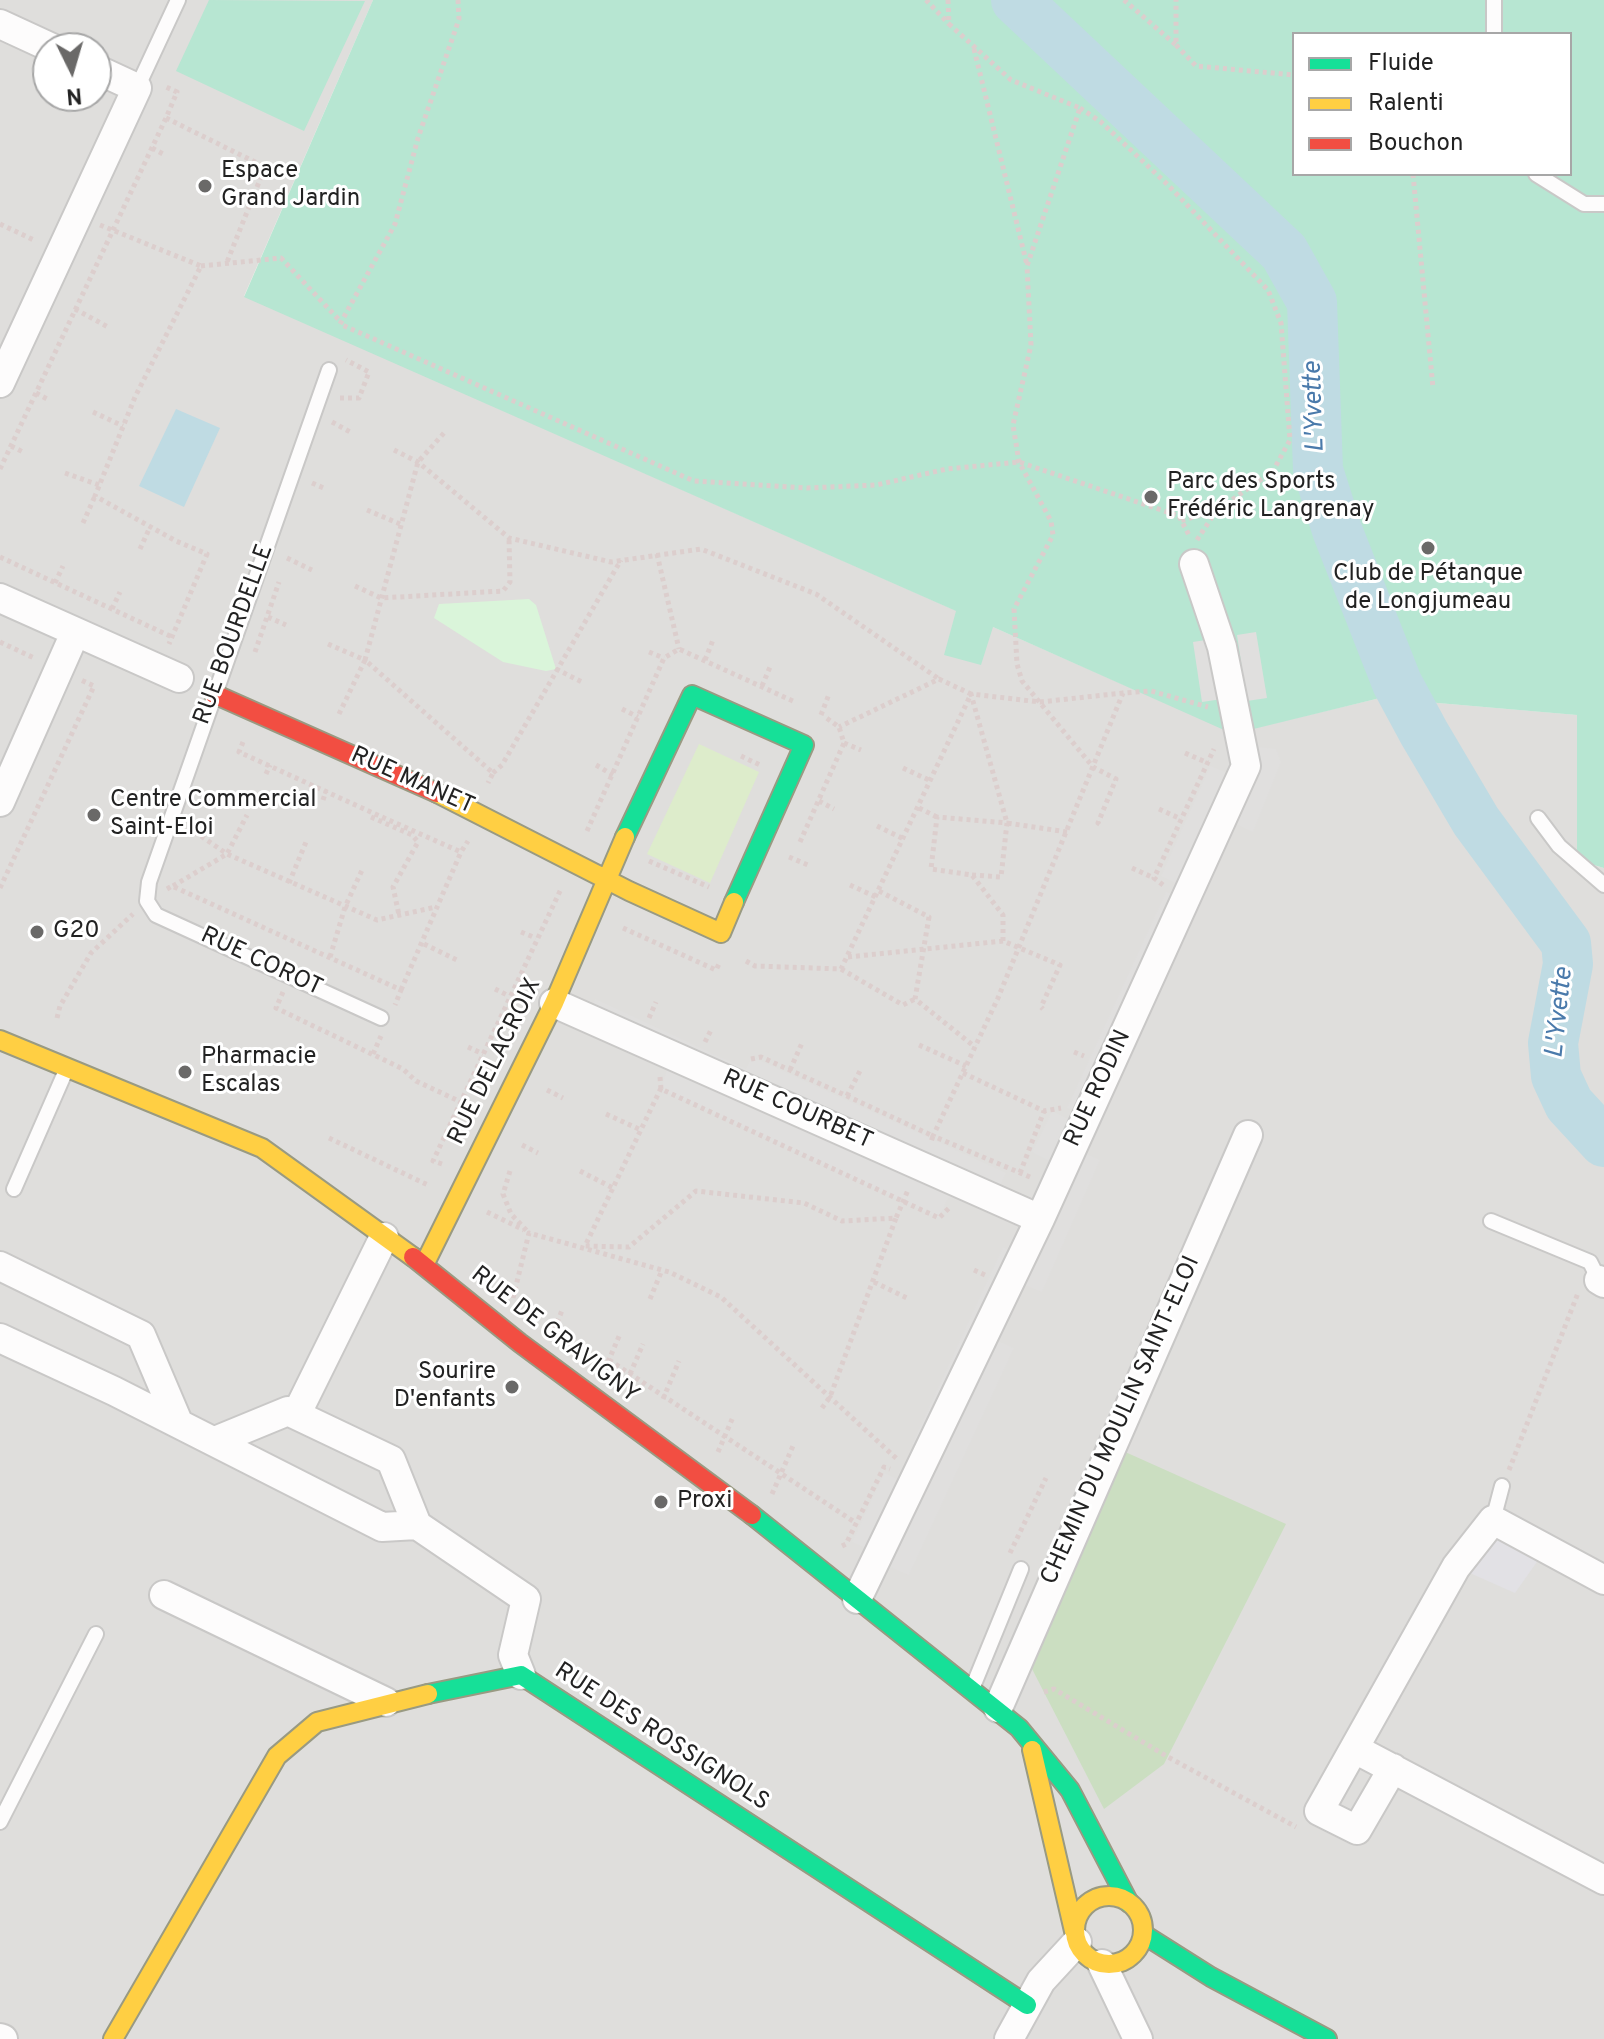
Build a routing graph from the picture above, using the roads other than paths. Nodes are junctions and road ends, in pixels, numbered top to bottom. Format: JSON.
{"nodes":[{"id":1,"x":178,"y":0,"type":"edge"},
{"id":2,"x":1494,"y":0,"type":"edge"},
{"id":3,"x":0,"y":24,"type":"edge"},
{"id":4,"x":1494,"y":32,"type":"edge"},
{"id":5,"x":32,"y":39,"type":"edge"},
{"id":6,"x":112,"y":76,"type":"edge"},
{"id":7,"x":137,"y":88,"type":"junction"},
{"id":8,"x":1539,"y":176,"type":"edge"},
{"id":9,"x":1604,"y":204,"type":"edge"},
{"id":10,"x":329,"y":370,"type":"dead end"},
{"id":11,"x":0,"y":383,"type":"edge"},
{"id":12,"x":1194,"y":564,"type":"dead end"},
{"id":13,"x":0,"y":598,"type":"edge"},
{"id":14,"x":75,"y":633,"type":"junction"},
{"id":15,"x":168,"y":674,"type":"road end"},
{"id":16,"x":214,"y":694,"type":"junction"},
{"id":17,"x":0,"y":802,"type":"edge"},
{"id":18,"x":1538,"y":818,"type":"dead end"},
{"id":19,"x":606,"y":878,"type":"junction"},
{"id":20,"x":1604,"y":885,"type":"edge"},
{"id":21,"x":147,"y":901,"type":"joint"},
{"id":22,"x":554,"y":1003,"type":"junction"},
{"id":23,"x":385,"y":1021,"type":"road end"},
{"id":24,"x":0,"y":1040,"type":"edge"},
{"id":25,"x":67,"y":1067,"type":"junction"},
{"id":26,"x":1248,"y":1135,"type":"dead end"},
{"id":27,"x":14,"y":1189,"type":"dead end"},
{"id":28,"x":1040,"y":1219,"type":"junction"},
{"id":29,"x":1491,"y":1221,"type":"dead end"},
{"id":30,"x":384,"y":1237,"type":"junction"},
{"id":31,"x":424,"y":1265,"type":"junction"},
{"id":32,"x":0,"y":1266,"type":"edge"},
{"id":33,"x":1598,"y":1275,"type":"edge"},
{"id":34,"x":0,"y":1338,"type":"edge"},
{"id":35,"x":296,"y":1415,"type":"junction"},
{"id":36,"x":178,"y":1422,"type":"junction"},
{"id":37,"x":215,"y":1441,"type":"junction"},
{"id":38,"x":1502,"y":1486,"type":"road end"},
{"id":39,"x":1493,"y":1520,"type":"junction"},
{"id":40,"x":417,"y":1525,"type":"junction"},
{"id":41,"x":1021,"y":1569,"type":"dead end"},
{"id":42,"x":1604,"y":1580,"type":"edge"},
{"id":43,"x":164,"y":1595,"type":"dead end"},
{"id":44,"x":857,"y":1599,"type":"junction"},
{"id":45,"x":96,"y":1634,"type":"dead end"},
{"id":46,"x":521,"y":1675,"type":"junction"},
{"id":47,"x":972,"y":1688,"type":"junction"},
{"id":48,"x":386,"y":1702,"type":"junction"},
{"id":49,"x":998,"y":1708,"type":"junction"},
{"id":50,"x":1031,"y":1747,"type":"junction"},
{"id":51,"x":1355,"y":1749,"type":"junction"},
{"id":52,"x":1393,"y":1768,"type":"junction"},
{"id":53,"x":0,"y":1822,"type":"edge"},
{"id":54,"x":1604,"y":1880,"type":"edge"},
{"id":55,"x":1129,"y":1903,"type":"junction"},
{"id":56,"x":1143,"y":1934,"type":"junction"},
{"id":57,"x":1076,"y":1937,"type":"junction"},
{"id":58,"x":1102,"y":1964,"type":"junction"},
{"id":59,"x":1027,"y":2005,"type":"junction"},
{"id":60,"x":113,"y":2039,"type":"edge"},
{"id":61,"x":1009,"y":2039,"type":"edge"},
{"id":62,"x":1138,"y":2039,"type":"edge"},
{"id":63,"x":1327,"y":2039,"type":"edge"}],
"edges":[{"from":1,"to":7,"type":"lane"},
{"from":2,"to":4,"type":"lane"},
{"from":3,"to":5,"type":"street"},
{"from":6,"to":7,"type":"street"},
{"from":7,"to":11,"type":"street"},
{"from":8,"to":9,"type":"lane"},
{"from":10,"to":16,"type":"lane","name":"RUE BOURDELLE"},
{"from":12,"to":28,"type":"street","name":"RUE RODIN"},
{"from":13,"to":14,"type":"street"},
{"from":14,"to":15,"type":"street"},
{"from":14,"to":17,"type":"street"},
{"from":16,"to":19,"type":"street","name":"RUE MANET"},
{"from":16,"to":21,"type":"lane","name":"RUE BOURDELLE"},
{"from":18,"to":20,"type":"lane"},
{"from":19,"to":19,"type":"street","name":"RUE DELACROIX"},
{"from":19,"to":22,"type":"street","name":"RUE DELACROIX"},
{"from":21,"to":23,"type":"lane","name":"RUE COROT"},
{"from":22,"to":28,"type":"street","name":"RUE COURBET"},
{"from":22,"to":31,"type":"street","name":"RUE DELACROIX"},
{"from":24,"to":25,"type":"street","name":"RUE DE GRAVIGNY"},
{"from":25,"to":27,"type":"lane"},
{"from":25,"to":30,"type":"street","name":"RUE DE GRAVIGNY"},
{"from":26,"to":49,"type":"street","name":"CHEMIN DU MOULIN SAINT-ELOI"},
{"from":28,"to":44,"type":"street","name":"RUE RODIN"},
{"from":29,"to":33,"type":"lane"},
{"from":30,"to":31,"type":"street","name":"RUE DE GRAVIGNY"},
{"from":30,"to":35,"type":"street"},
{"from":31,"to":44,"type":"street","name":"RUE DE GRAVIGNY"},
{"from":32,"to":36,"type":"street"},
{"from":34,"to":36,"type":"street"},
{"from":35,"to":37,"type":"street"},
{"from":35,"to":40,"type":"street"},
{"from":36,"to":37,"type":"street"},
{"from":37,"to":40,"type":"street"},
{"from":38,"to":39,"type":"lane"},
{"from":39,"to":42,"type":"street"},
{"from":39,"to":51,"type":"street"},
{"from":40,"to":46,"type":"street"},
{"from":41,"to":47,"type":"lane"},
{"from":43,"to":48,"type":"street"},
{"from":44,"to":47,"type":"street","name":"RUE DE GRAVIGNY"},
{"from":45,"to":53,"type":"lane"},
{"from":46,"to":48,"type":"street","name":"RUE DES ROSSIGNOLS"},
{"from":46,"to":59,"type":"street","name":"RUE DES ROSSIGNOLS"},
{"from":47,"to":49,"type":"street","name":"RUE DE GRAVIGNY"},
{"from":48,"to":60,"type":"street","name":"RUE DES ROSSIGNOLS"},
{"from":49,"to":50,"type":"street","name":"RUE DE GRAVIGNY"},
{"from":50,"to":55,"type":"street","name":"RUE DE GRAVIGNY"},
{"from":50,"to":57,"type":"street","name":"RUE DE GRAVIGNY"},
{"from":51,"to":52,"type":"street"},
{"from":51,"to":52,"type":"street"},
{"from":52,"to":54,"type":"street"},
{"from":55,"to":56,"type":"street"},
{"from":55,"to":57,"type":"street"},
{"from":56,"to":58,"type":"street"},
{"from":56,"to":63,"type":"street"},
{"from":57,"to":58,"type":"street"},
{"from":57,"to":59,"type":"street"},
{"from":58,"to":62,"type":"street"},
{"from":59,"to":61,"type":"street"}]}
